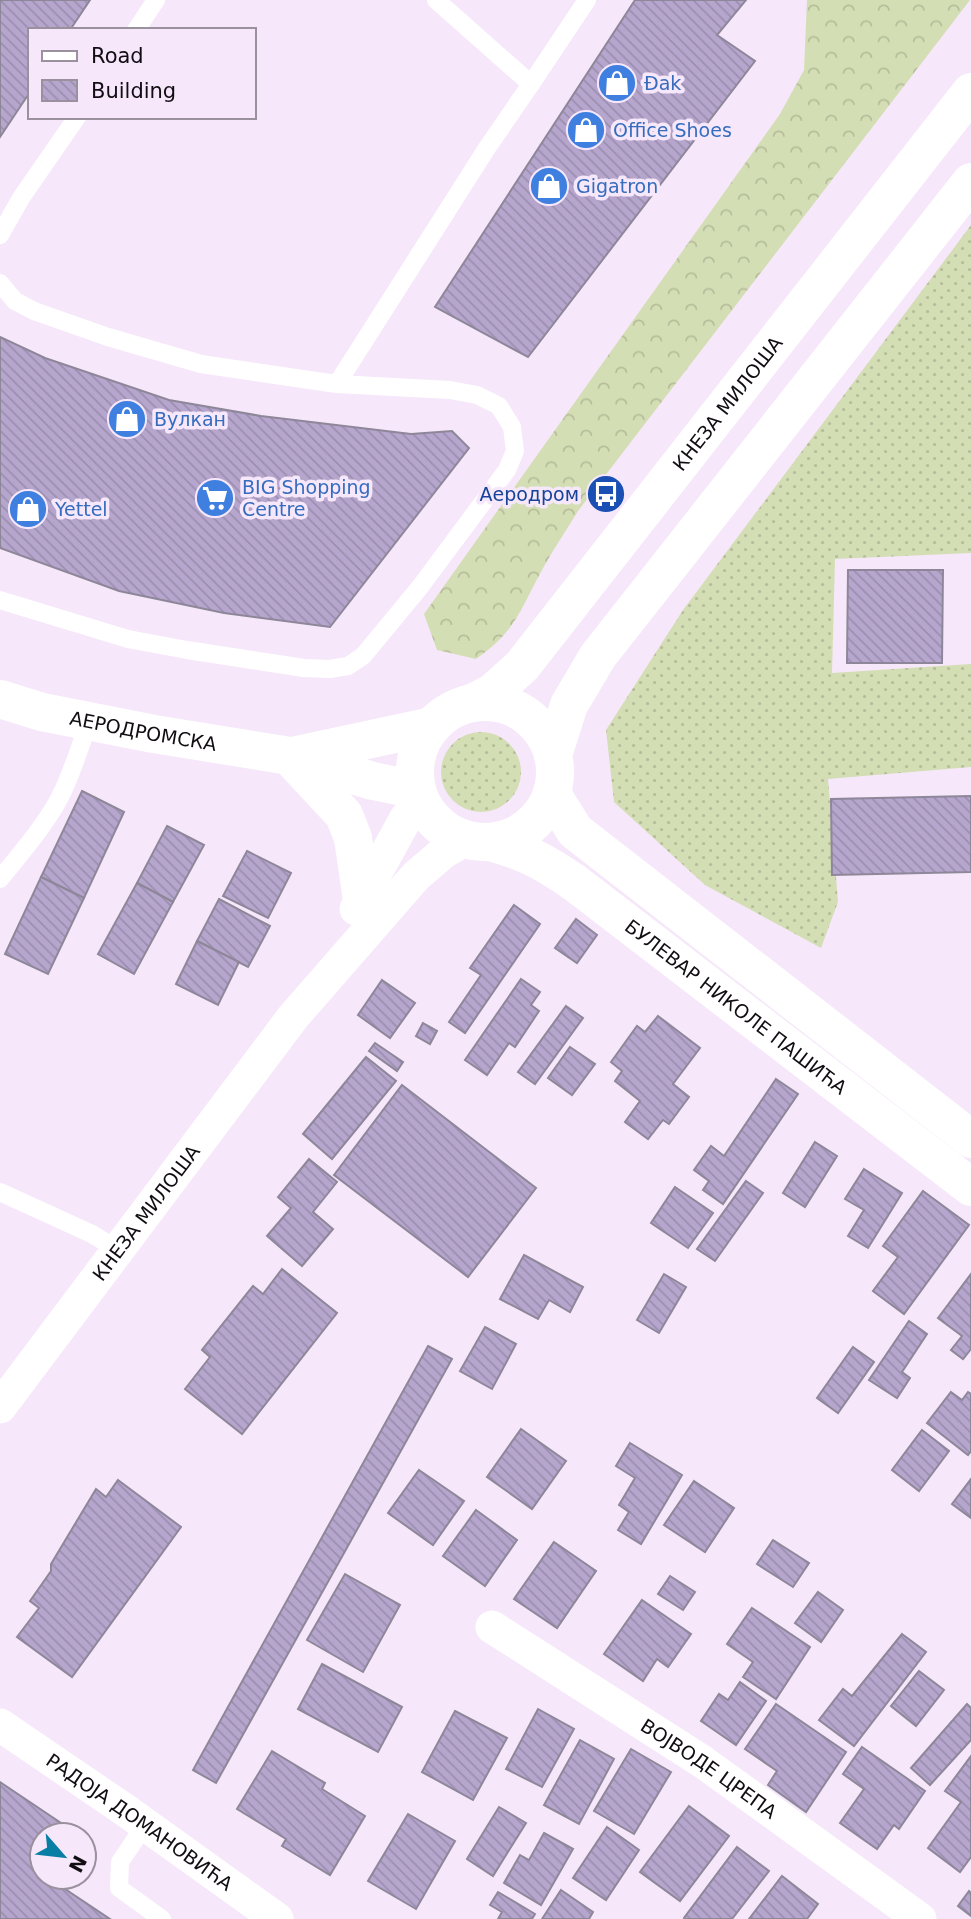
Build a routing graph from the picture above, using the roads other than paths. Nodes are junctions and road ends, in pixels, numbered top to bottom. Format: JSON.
{"nodes":[{"id":1,"x":156,"y":0,"type":"edge"},
{"id":2,"x":436,"y":0,"type":"edge"},
{"id":3,"x":587,"y":0,"type":"edge"},
{"id":4,"x":137,"y":28,"type":"edge"},
{"id":5,"x":531,"y":84,"type":"junction"},
{"id":6,"x":971,"y":92,"type":"edge"},
{"id":7,"x":76,"y":119,"type":"edge"},
{"id":8,"x":971,"y":182,"type":"edge"},
{"id":9,"x":0,"y":235,"type":"edge"},
{"id":10,"x":0,"y":283,"type":"edge"},
{"id":11,"x":337,"y":384,"type":"junction"},
{"id":12,"x":0,"y":600,"type":"edge"},
{"id":13,"x":584,"y":677,"type":"junction"},
{"id":14,"x":0,"y":699,"type":"edge"},
{"id":15,"x":472,"y":702,"type":"junction"},
{"id":16,"x":89,"y":721,"type":"junction"},
{"id":17,"x":432,"y":726,"type":"junction"},
{"id":18,"x":553,"y":755,"type":"junction"},
{"id":19,"x":290,"y":756,"type":"junction"},
{"id":20,"x":552,"y":794,"type":"junction"},
{"id":21,"x":420,"y":797,"type":"junction"},
{"id":22,"x":478,"y":841,"type":"junction"},
{"id":23,"x":622,"y":868,"type":"junction"},
{"id":24,"x":0,"y":879,"type":"edge"},
{"id":25,"x":362,"y":900,"type":"junction"},
{"id":26,"x":293,"y":1017,"type":"junction"},
{"id":27,"x":971,"y":1139,"type":"edge"},
{"id":28,"x":971,"y":1188,"type":"edge"},
{"id":29,"x":0,"y":1192,"type":"edge"},
{"id":30,"x":118,"y":1250,"type":"junction"},
{"id":31,"x":0,"y":1407,"type":"edge"},
{"id":32,"x":492,"y":1627,"type":"dead end"},
{"id":33,"x":0,"y":1725,"type":"edge"},
{"id":34,"x":145,"y":1825,"type":"junction"},
{"id":35,"x":162,"y":1919,"type":"edge"},
{"id":36,"x":277,"y":1919,"type":"edge"},
{"id":37,"x":920,"y":1919,"type":"edge"}],
"edges":[{"from":1,"to":4,"type":"lane"},
{"from":2,"to":5,"type":"lane"},
{"from":3,"to":5,"type":"lane"},
{"from":5,"to":11,"type":"lane"},
{"from":6,"to":15,"type":"main road","name":"КНЕЗА МИЛОША"},
{"from":7,"to":9,"type":"lane"},
{"from":8,"to":13,"type":"main road"},
{"from":10,"to":11,"type":"lane"},
{"from":11,"to":12,"type":"lane"},
{"from":13,"to":18,"type":"main road"},
{"from":13,"to":23,"type":"main road"},
{"from":14,"to":16,"type":"main road","name":"АЕРОДРОМСКА"},
{"from":15,"to":17,"type":"main road"},
{"from":15,"to":18,"type":"main road"},
{"from":16,"to":19,"type":"main road","name":"АЕРОДРОМСКА"},
{"from":16,"to":24,"type":"lane"},
{"from":17,"to":19,"type":"main road","name":"АЕРОДРОМСКА"},
{"from":17,"to":21,"type":"main road"},
{"from":18,"to":20,"type":"main road"},
{"from":19,"to":21,"type":"main road","name":"АЕРОДРОМСКА"},
{"from":19,"to":25,"type":"main road"},
{"from":20,"to":22,"type":"main road"},
{"from":20,"to":23,"type":"main road","name":"БУЛЕВАР НИКОЛЕ ПАШИЋА"},
{"from":21,"to":22,"type":"main road"},
{"from":21,"to":25,"type":"street","name":"КНЕЗА МИЛОША"},
{"from":22,"to":26,"type":"street","name":"КНЕЗА МИЛОША"},
{"from":22,"to":28,"type":"main road","name":"БУЛЕВАР НИКОЛЕ ПАШИЋА"},
{"from":23,"to":27,"type":"main road","name":"БУЛЕВАР НИКОЛЕ ПАШИЋА"},
{"from":25,"to":26,"type":"street","name":"КНЕЗА МИЛОША"},
{"from":26,"to":30,"type":"street","name":"КНЕЗА МИЛОША"},
{"from":29,"to":30,"type":"lane"},
{"from":30,"to":31,"type":"street","name":"КНЕЗА МИЛОША"},
{"from":32,"to":37,"type":"street","name":"ВОЈВОДЕ ЦРЕПА"},
{"from":33,"to":34,"type":"street","name":"РАДОЈА ДОМАНОВИЋА"},
{"from":34,"to":35,"type":"lane"},
{"from":34,"to":36,"type":"street","name":"РАДОЈА ДОМАНОВИЋА"}]}
